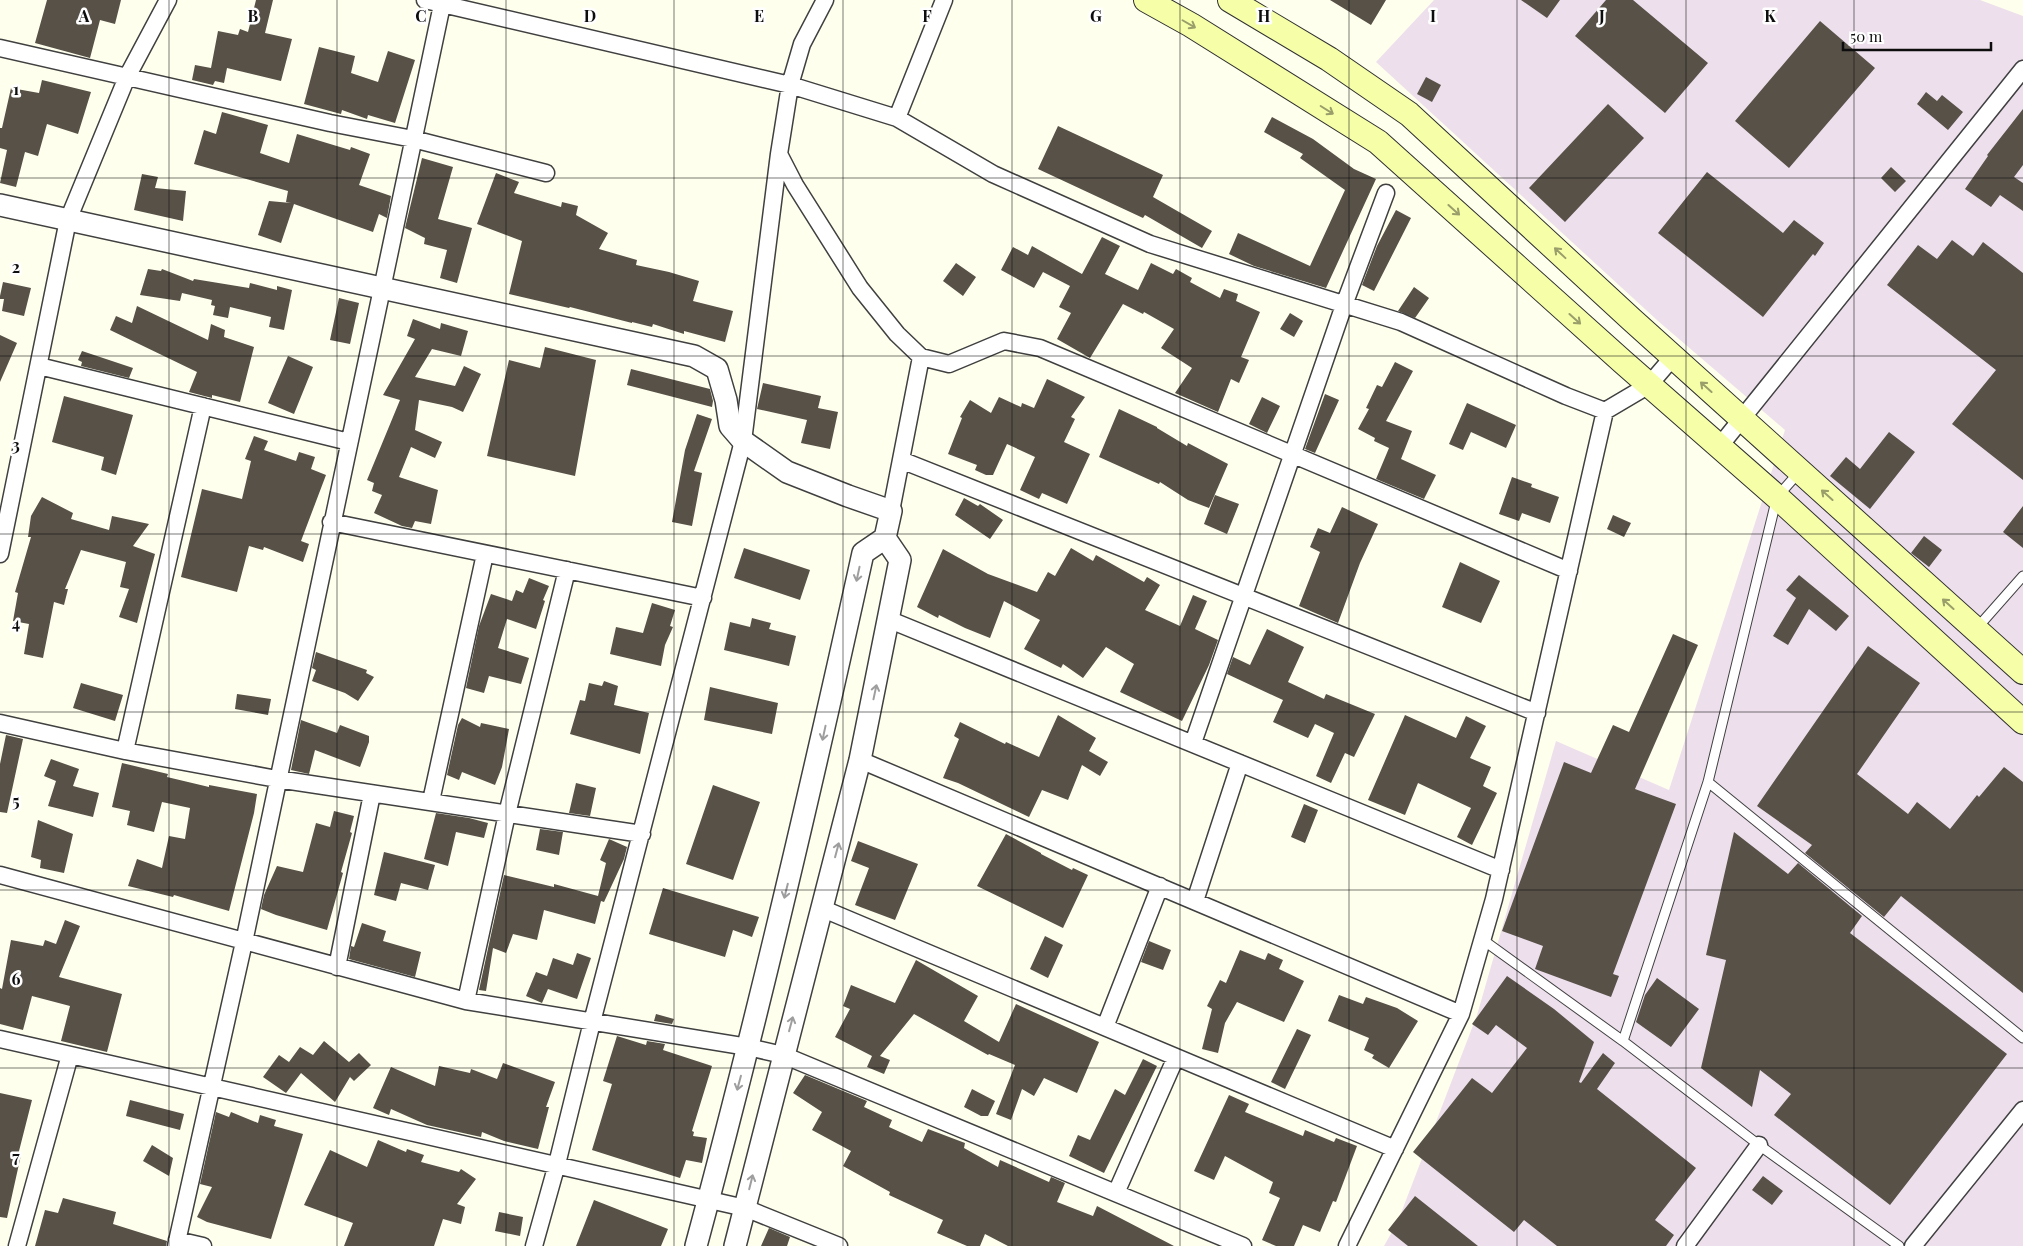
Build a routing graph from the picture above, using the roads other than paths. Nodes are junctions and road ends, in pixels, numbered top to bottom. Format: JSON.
{"nodes":[{"id":1,"x":168,"y":0,"type":"edge"},
{"id":2,"x":425,"y":0,"type":"edge"},
{"id":3,"x":825,"y":0,"type":"edge"},
{"id":4,"x":944,"y":0,"type":"edge"},
{"id":5,"x":1146,"y":0,"type":"edge"},
{"id":6,"x":1230,"y":0,"type":"edge"},
{"id":7,"x":443,"y":2,"type":"edge"},
{"id":8,"x":0,"y":48,"type":"edge"},
{"id":9,"x":2023,"y":69,"type":"edge"},
{"id":10,"x":127,"y":77,"type":"junction"},
{"id":11,"x":790,"y":85,"type":"junction"},
{"id":12,"x":897,"y":118,"type":"junction"},
{"id":13,"x":413,"y":139,"type":"junction"},
{"id":14,"x":779,"y":154,"type":"junction"},
{"id":15,"x":546,"y":173,"type":"dead end"},
{"id":16,"x":1386,"y":194,"type":"dead end"},
{"id":17,"x":0,"y":205,"type":"edge"},
{"id":18,"x":68,"y":220,"type":"junction"},
{"id":19,"x":382,"y":288,"type":"junction"},
{"id":20,"x":1344,"y":305,"type":"junction"},
{"id":21,"x":1673,"y":357,"type":"junction"},
{"id":22,"x":921,"y":358,"type":"junction"},
{"id":23,"x":39,"y":366,"type":"junction"},
{"id":24,"x":1649,"y":386,"type":"junction"},
{"id":25,"x":203,"y":406,"type":"junction"},
{"id":26,"x":1605,"y":411,"type":"junction"},
{"id":27,"x":1742,"y":419,"type":"junction"},
{"id":28,"x":349,"y":442,"type":"junction"},
{"id":29,"x":743,"y":442,"type":"junction"},
{"id":30,"x":1719,"y":446,"type":"junction"},
{"id":31,"x":1292,"y":454,"type":"junction"},
{"id":32,"x":901,"y":460,"type":"junction"},
{"id":33,"x":1800,"y":471,"type":"junction"},
{"id":34,"x":1777,"y":497,"type":"junction"},
{"id":35,"x":891,"y":511,"type":"junction"},
{"id":36,"x":331,"y":522,"type":"junction"},
{"id":37,"x":2,"y":534,"type":"edge"},
{"id":38,"x":885,"y":538,"type":"junction"},
{"id":39,"x":0,"y":554,"type":"edge"},
{"id":40,"x":485,"y":554,"type":"junction"},
{"id":41,"x":568,"y":570,"type":"junction"},
{"id":42,"x":1569,"y":571,"type":"junction"},
{"id":43,"x":2023,"y":576,"type":"edge"},
{"id":44,"x":1243,"y":596,"type":"junction"},
{"id":45,"x":703,"y":598,"type":"junction"},
{"id":46,"x":890,"y":620,"type":"junction"},
{"id":47,"x":1976,"y":629,"type":"junction"},
{"id":48,"x":2023,"y":672,"type":"edge"},
{"id":49,"x":1536,"y":713,"type":"junction"},
{"id":50,"x":0,"y":722,"type":"edge"},
{"id":51,"x":2023,"y":722,"type":"edge"},
{"id":52,"x":1193,"y":743,"type":"junction"},
{"id":53,"x":125,"y":751,"type":"junction"},
{"id":54,"x":860,"y":760,"type":"junction"},
{"id":55,"x":1240,"y":763,"type":"junction"},
{"id":56,"x":277,"y":779,"type":"junction"},
{"id":57,"x":1708,"y":782,"type":"junction"},
{"id":58,"x":372,"y":794,"type":"junction"},
{"id":59,"x":431,"y":801,"type":"junction"},
{"id":60,"x":508,"y":814,"type":"junction"},
{"id":61,"x":642,"y":834,"type":"junction"},
{"id":62,"x":1501,"y":870,"type":"junction"},
{"id":63,"x":0,"y":875,"type":"edge"},
{"id":64,"x":1160,"y":886,"type":"junction"},
{"id":65,"x":1195,"y":901,"type":"junction"},
{"id":66,"x":821,"y":908,"type":"junction"},
{"id":67,"x":1483,"y":940,"type":"junction"},
{"id":68,"x":244,"y":942,"type":"junction"},
{"id":69,"x":337,"y":967,"type":"junction"},
{"id":70,"x":466,"y":1001,"type":"junction"},
{"id":71,"x":1461,"y":1014,"type":"junction"},
{"id":72,"x":592,"y":1022,"type":"junction"},
{"id":73,"x":1105,"y":1027,"type":"junction"},
{"id":74,"x":2023,"y":1038,"type":"edge"},
{"id":75,"x":0,"y":1039,"type":"edge"},
{"id":76,"x":1623,"y":1040,"type":"junction"},
{"id":77,"x":748,"y":1047,"type":"junction"},
{"id":78,"x":70,"y":1055,"type":"junction"},
{"id":79,"x":783,"y":1055,"type":"junction"},
{"id":80,"x":1176,"y":1057,"type":"junction"},
{"id":81,"x":211,"y":1087,"type":"junction"},
{"id":82,"x":2023,"y":1110,"type":"edge"},
{"id":83,"x":1758,"y":1145,"type":"junction"},
{"id":84,"x":1395,"y":1149,"type":"junction"},
{"id":85,"x":558,"y":1164,"type":"junction"},
{"id":86,"x":1116,"y":1193,"type":"junction"},
{"id":87,"x":709,"y":1199,"type":"junction"},
{"id":88,"x":745,"y":1208,"type":"junction"},
{"id":89,"x":177,"y":1243,"type":"edge"},
{"id":90,"x":17,"y":1246,"type":"edge"},
{"id":91,"x":203,"y":1246,"type":"edge"},
{"id":92,"x":534,"y":1246,"type":"edge"},
{"id":93,"x":696,"y":1246,"type":"edge"},
{"id":94,"x":735,"y":1246,"type":"edge"},
{"id":95,"x":839,"y":1246,"type":"edge"},
{"id":96,"x":1243,"y":1246,"type":"edge"},
{"id":97,"x":1347,"y":1246,"type":"edge"},
{"id":98,"x":1685,"y":1246,"type":"edge"},
{"id":99,"x":1899,"y":1246,"type":"edge"},
{"id":100,"x":1913,"y":1246,"type":"edge"}],
"edges":[{"from":1,"to":10,"type":"street"},
{"from":2,"to":7,"type":"street"},
{"from":3,"to":11,"type":"street"},
{"from":4,"to":12,"type":"street"},
{"from":5,"to":24,"type":"main road","one_way":true},
{"from":21,"to":6,"type":"main road","one_way":true},
{"from":7,"to":11,"type":"street"},
{"from":7,"to":13,"type":"street"},
{"from":8,"to":10,"type":"street"},
{"from":9,"to":27,"type":"street"},
{"from":10,"to":13,"type":"street"},
{"from":10,"to":18,"type":"street"},
{"from":11,"to":12,"type":"street"},
{"from":11,"to":14,"type":"street"},
{"from":12,"to":20,"type":"street"},
{"from":13,"to":15,"type":"street"},
{"from":13,"to":19,"type":"street"},
{"from":14,"to":22,"type":"street"},
{"from":14,"to":29,"type":"street"},
{"from":16,"to":20,"type":"street"},
{"from":17,"to":18,"type":"street"},
{"from":18,"to":19,"type":"street"},
{"from":18,"to":23,"type":"street"},
{"from":19,"to":28,"type":"street"},
{"from":19,"to":29,"type":"street"},
{"from":20,"to":26,"type":"street"},
{"from":20,"to":31,"type":"street"},
{"from":21,"to":24,"type":"street"},
{"from":27,"to":21,"type":"main road","one_way":true},
{"from":22,"to":31,"type":"street"},
{"from":22,"to":32,"type":"street"},
{"from":23,"to":25,"type":"street"},
{"from":23,"to":37,"type":"street"},
{"from":24,"to":26,"type":"street"},
{"from":24,"to":30,"type":"main road"},
{"from":25,"to":28,"type":"street"},
{"from":25,"to":53,"type":"street"},
{"from":26,"to":42,"type":"street"},
{"from":27,"to":30,"type":"street"},
{"from":27,"to":33,"type":"main road"},
{"from":28,"to":36,"type":"street"},
{"from":29,"to":35,"type":"street"},
{"from":29,"to":45,"type":"street"},
{"from":30,"to":34,"type":"main road"},
{"from":31,"to":42,"type":"street"},
{"from":31,"to":44,"type":"street"},
{"from":32,"to":35,"type":"street"},
{"from":32,"to":44,"type":"street"},
{"from":33,"to":34,"type":"lane"},
{"from":47,"to":33,"type":"main road","one_way":true},
{"from":34,"to":51,"type":"main road"},
{"from":34,"to":57,"type":"lane"},
{"from":35,"to":38,"type":"street"},
{"from":36,"to":40,"type":"street"},
{"from":36,"to":56,"type":"street"},
{"from":37,"to":39,"type":"street"},
{"from":38,"to":46,"type":"street"},
{"from":38,"to":77,"type":"street","one_way":true},
{"from":40,"to":41,"type":"street"},
{"from":40,"to":59,"type":"street"},
{"from":41,"to":45,"type":"street"},
{"from":41,"to":60,"type":"street"},
{"from":42,"to":49,"type":"street"},
{"from":43,"to":47,"type":"lane"},
{"from":44,"to":49,"type":"street"},
{"from":44,"to":52,"type":"street"},
{"from":45,"to":61,"type":"street"},
{"from":46,"to":52,"type":"street"},
{"from":54,"to":46,"type":"street","one_way":true},
{"from":47,"to":48,"type":"main road"},
{"from":49,"to":62,"type":"street"},
{"from":50,"to":53,"type":"street"},
{"from":52,"to":55,"type":"street"},
{"from":53,"to":56,"type":"street"},
{"from":54,"to":64,"type":"street"},
{"from":66,"to":54,"type":"street","one_way":true},
{"from":55,"to":62,"type":"street"},
{"from":55,"to":65,"type":"street"},
{"from":56,"to":58,"type":"street"},
{"from":56,"to":68,"type":"street"},
{"from":57,"to":74,"type":"lane"},
{"from":57,"to":76,"type":"lane"},
{"from":58,"to":59,"type":"street"},
{"from":58,"to":69,"type":"street"},
{"from":59,"to":60,"type":"street"},
{"from":60,"to":61,"type":"street"},
{"from":60,"to":70,"type":"street"},
{"from":61,"to":72,"type":"street"},
{"from":62,"to":67,"type":"street"},
{"from":63,"to":68,"type":"street"},
{"from":64,"to":65,"type":"street"},
{"from":64,"to":73,"type":"street"},
{"from":65,"to":71,"type":"street"},
{"from":66,"to":73,"type":"street"},
{"from":79,"to":66,"type":"street","one_way":true},
{"from":67,"to":71,"type":"street"},
{"from":67,"to":76,"type":"lane"},
{"from":68,"to":69,"type":"street"},
{"from":68,"to":81,"type":"street"},
{"from":69,"to":70,"type":"street"},
{"from":70,"to":72,"type":"street"},
{"from":71,"to":84,"type":"street"},
{"from":72,"to":77,"type":"street"},
{"from":72,"to":85,"type":"street"},
{"from":73,"to":80,"type":"street"},
{"from":75,"to":78,"type":"street"},
{"from":76,"to":83,"type":"lane"},
{"from":77,"to":79,"type":"street"},
{"from":77,"to":87,"type":"street","one_way":true},
{"from":78,"to":81,"type":"street"},
{"from":78,"to":90,"type":"street"},
{"from":79,"to":86,"type":"street"},
{"from":88,"to":79,"type":"street","one_way":true},
{"from":80,"to":84,"type":"street"},
{"from":80,"to":86,"type":"street"},
{"from":81,"to":85,"type":"street"},
{"from":81,"to":89,"type":"street"},
{"from":82,"to":100,"type":"street"},
{"from":83,"to":98,"type":"street"},
{"from":83,"to":99,"type":"lane"},
{"from":84,"to":97,"type":"street"},
{"from":85,"to":87,"type":"street"},
{"from":85,"to":92,"type":"street"},
{"from":86,"to":96,"type":"street"},
{"from":87,"to":88,"type":"street"},
{"from":87,"to":93,"type":"street"},
{"from":88,"to":94,"type":"street"},
{"from":88,"to":95,"type":"street"},
{"from":89,"to":91,"type":"street"}]}
